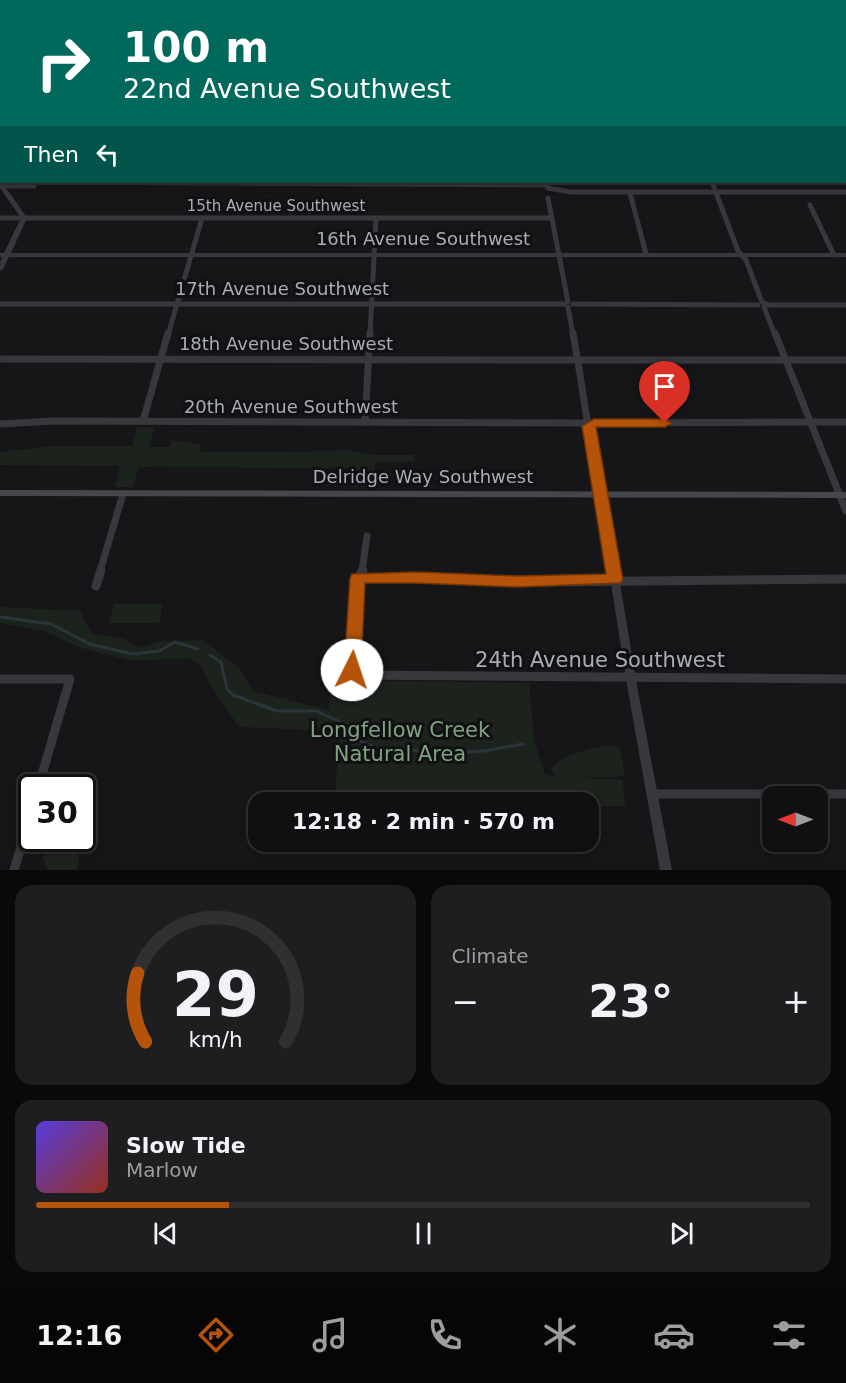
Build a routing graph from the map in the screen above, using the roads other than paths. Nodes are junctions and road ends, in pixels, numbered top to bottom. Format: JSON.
{"nodes":[{"id":1,"x":210,"y":183,"type":"edge"},
{"id":2,"x":376,"y":183,"type":"edge"},
{"id":3,"x":544,"y":183,"type":"edge"},
{"id":4,"x":712,"y":183,"type":"edge"},
{"id":5,"x":1,"y":185,"type":"edge"},
{"id":6,"x":846,"y":192,"type":"edge"},
{"id":7,"x":630,"y":193,"type":"junction"},
{"id":8,"x":717,"y":193,"type":"junction"},
{"id":9,"x":548,"y":198,"type":"dead end"},
{"id":10,"x":810,"y":205,"type":"dead end"},
{"id":11,"x":0,"y":218,"type":"edge"},
{"id":12,"x":24,"y":218,"type":"junction"},
{"id":13,"x":202,"y":218,"type":"junction"},
{"id":14,"x":376,"y":218,"type":"junction"},
{"id":15,"x":552,"y":218,"type":"junction"},
{"id":16,"x":192,"y":254,"type":"junction"},
{"id":17,"x":375,"y":254,"type":"junction"},
{"id":18,"x":559,"y":254,"type":"junction"},
{"id":19,"x":646,"y":254,"type":"junction"},
{"id":20,"x":4,"y":255,"type":"edge"},
{"id":21,"x":741,"y":255,"type":"junction"},
{"id":22,"x":834,"y":255,"type":"junction"},
{"id":23,"x":846,"y":255,"type":"edge"},
{"id":24,"x":0,"y":269,"type":"edge"},
{"id":25,"x":0,"y":304,"type":"edge"},
{"id":26,"x":178,"y":304,"type":"junction"},
{"id":27,"x":372,"y":304,"type":"junction"},
{"id":28,"x":568,"y":304,"type":"junction"},
{"id":29,"x":763,"y":305,"type":"junction"},
{"id":30,"x":846,"y":305,"type":"edge"},
{"id":31,"x":0,"y":359,"type":"edge"},
{"id":32,"x":161,"y":359,"type":"junction"},
{"id":33,"x":369,"y":359,"type":"junction"},
{"id":34,"x":577,"y":360,"type":"junction"},
{"id":35,"x":786,"y":360,"type":"junction"},
{"id":36,"x":846,"y":360,"type":"edge"},
{"id":37,"x":143,"y":421,"type":"junction"},
{"id":38,"x":365,"y":422,"type":"junction"},
{"id":39,"x":811,"y":422,"type":"junction"},
{"id":40,"x":846,"y":422,"type":"edge"},
{"id":41,"x":588,"y":423,"type":"junction"},
{"id":42,"x":0,"y":424,"type":"edge"},
{"id":43,"x":0,"y":493,"type":"edge"},
{"id":44,"x":123,"y":494,"type":"junction"},
{"id":45,"x":601,"y":494,"type":"junction"},
{"id":46,"x":843,"y":495,"type":"edge"},
{"id":47,"x":846,"y":511,"type":"edge"},
{"id":48,"x":367,"y":536,"type":"dead end"},
{"id":49,"x":358,"y":578,"type":"junction"},
{"id":50,"x":846,"y":579,"type":"edge"},
{"id":51,"x":615,"y":580,"type":"junction"},
{"id":52,"x":96,"y":586,"type":"dead end"},
{"id":53,"x":631,"y":678,"type":"junction"},
{"id":54,"x":0,"y":679,"type":"edge"},
{"id":55,"x":846,"y":679,"type":"edge"},
{"id":56,"x":42,"y":774,"type":"edge"},
{"id":57,"x":652,"y":794,"type":"junction"},
{"id":58,"x":846,"y":794,"type":"edge"},
{"id":59,"x":19,"y":852,"type":"edge"},
{"id":60,"x":14,"y":870,"type":"edge"},
{"id":61,"x":666,"y":870,"type":"edge"}],
"edges":[{"from":1,"to":2,"type":"street"},
{"from":1,"to":5,"type":"street"},
{"from":2,"to":3,"type":"street"},
{"from":3,"to":7,"type":"street"},
{"from":4,"to":8,"type":"street"},
{"from":5,"to":12,"type":"street"},
{"from":6,"to":8,"type":"street"},
{"from":7,"to":8,"type":"street"},
{"from":7,"to":19,"type":"street"},
{"from":8,"to":21,"type":"street"},
{"from":9,"to":15,"type":"street"},
{"from":10,"to":22,"type":"street"},
{"from":11,"to":12,"type":"street","name":"15th Avenue Southwest"},
{"from":12,"to":13,"type":"street","name":"15th Avenue Southwest"},
{"from":12,"to":20,"type":"street"},
{"from":13,"to":14,"type":"street","name":"15th Avenue Southwest"},
{"from":13,"to":16,"type":"street"},
{"from":14,"to":15,"type":"street","name":"15th Avenue Southwest"},
{"from":14,"to":17,"type":"street"},
{"from":15,"to":18,"type":"street"},
{"from":16,"to":17,"type":"street","name":"16th Avenue Southwest"},
{"from":16,"to":20,"type":"street","name":"16th Avenue Southwest"},
{"from":16,"to":26,"type":"street"},
{"from":17,"to":18,"type":"street","name":"16th Avenue Southwest"},
{"from":17,"to":27,"type":"street"},
{"from":18,"to":19,"type":"street","name":"16th Avenue Southwest"},
{"from":18,"to":28,"type":"street"},
{"from":19,"to":21,"type":"street","name":"16th Avenue Southwest"},
{"from":20,"to":24,"type":"street"},
{"from":21,"to":22,"type":"street","name":"16th Avenue Southwest"},
{"from":21,"to":29,"type":"street"},
{"from":22,"to":23,"type":"street","name":"16th Avenue Southwest"},
{"from":25,"to":26,"type":"street","name":"17th Avenue Southwest"},
{"from":26,"to":27,"type":"street","name":"17th Avenue Southwest"},
{"from":26,"to":32,"type":"street"},
{"from":27,"to":28,"type":"street","name":"17th Avenue Southwest"},
{"from":27,"to":33,"type":"street"},
{"from":28,"to":29,"type":"street","name":"17th Avenue Southwest"},
{"from":28,"to":34,"type":"street"},
{"from":29,"to":30,"type":"street","name":"17th Avenue Southwest"},
{"from":29,"to":35,"type":"street"},
{"from":31,"to":32,"type":"street","name":"18th Avenue Southwest"},
{"from":32,"to":33,"type":"street","name":"18th Avenue Southwest"},
{"from":32,"to":37,"type":"street"},
{"from":33,"to":34,"type":"street","name":"18th Avenue Southwest"},
{"from":33,"to":38,"type":"street"},
{"from":34,"to":35,"type":"street","name":"18th Avenue Southwest"},
{"from":34,"to":41,"type":"street"},
{"from":35,"to":36,"type":"street","name":"18th Avenue Southwest"},
{"from":35,"to":39,"type":"street"},
{"from":37,"to":38,"type":"street","name":"20th Avenue Southwest"},
{"from":37,"to":42,"type":"street","name":"20th Avenue Southwest"},
{"from":38,"to":41,"type":"street","name":"20th Avenue Southwest"},
{"from":39,"to":40,"type":"street","name":"20th Avenue Southwest"},
{"from":39,"to":41,"type":"street","name":"20th Avenue Southwest"},
{"from":39,"to":46,"type":"street"},
{"from":41,"to":45,"type":"street"},
{"from":43,"to":44,"type":"main road","name":"Delridge Way Southwest"},
{"from":44,"to":45,"type":"main road","name":"Delridge Way Southwest"},
{"from":44,"to":52,"type":"street"},
{"from":45,"to":46,"type":"main road","name":"Delridge Way Southwest"},
{"from":45,"to":51,"type":"street"},
{"from":46,"to":47,"type":"street"},
{"from":48,"to":49,"type":"street"},
{"from":49,"to":51,"type":"street"},
{"from":49,"to":53,"type":"street","name":"24th Avenue Southwest"},
{"from":50,"to":51,"type":"street"},
{"from":51,"to":53,"type":"street"},
{"from":53,"to":55,"type":"street","name":"24th Avenue Southwest"},
{"from":53,"to":57,"type":"street"},
{"from":54,"to":56,"type":"street"},
{"from":57,"to":58,"type":"street"},
{"from":57,"to":61,"type":"street"},
{"from":59,"to":60,"type":"street"}]}
